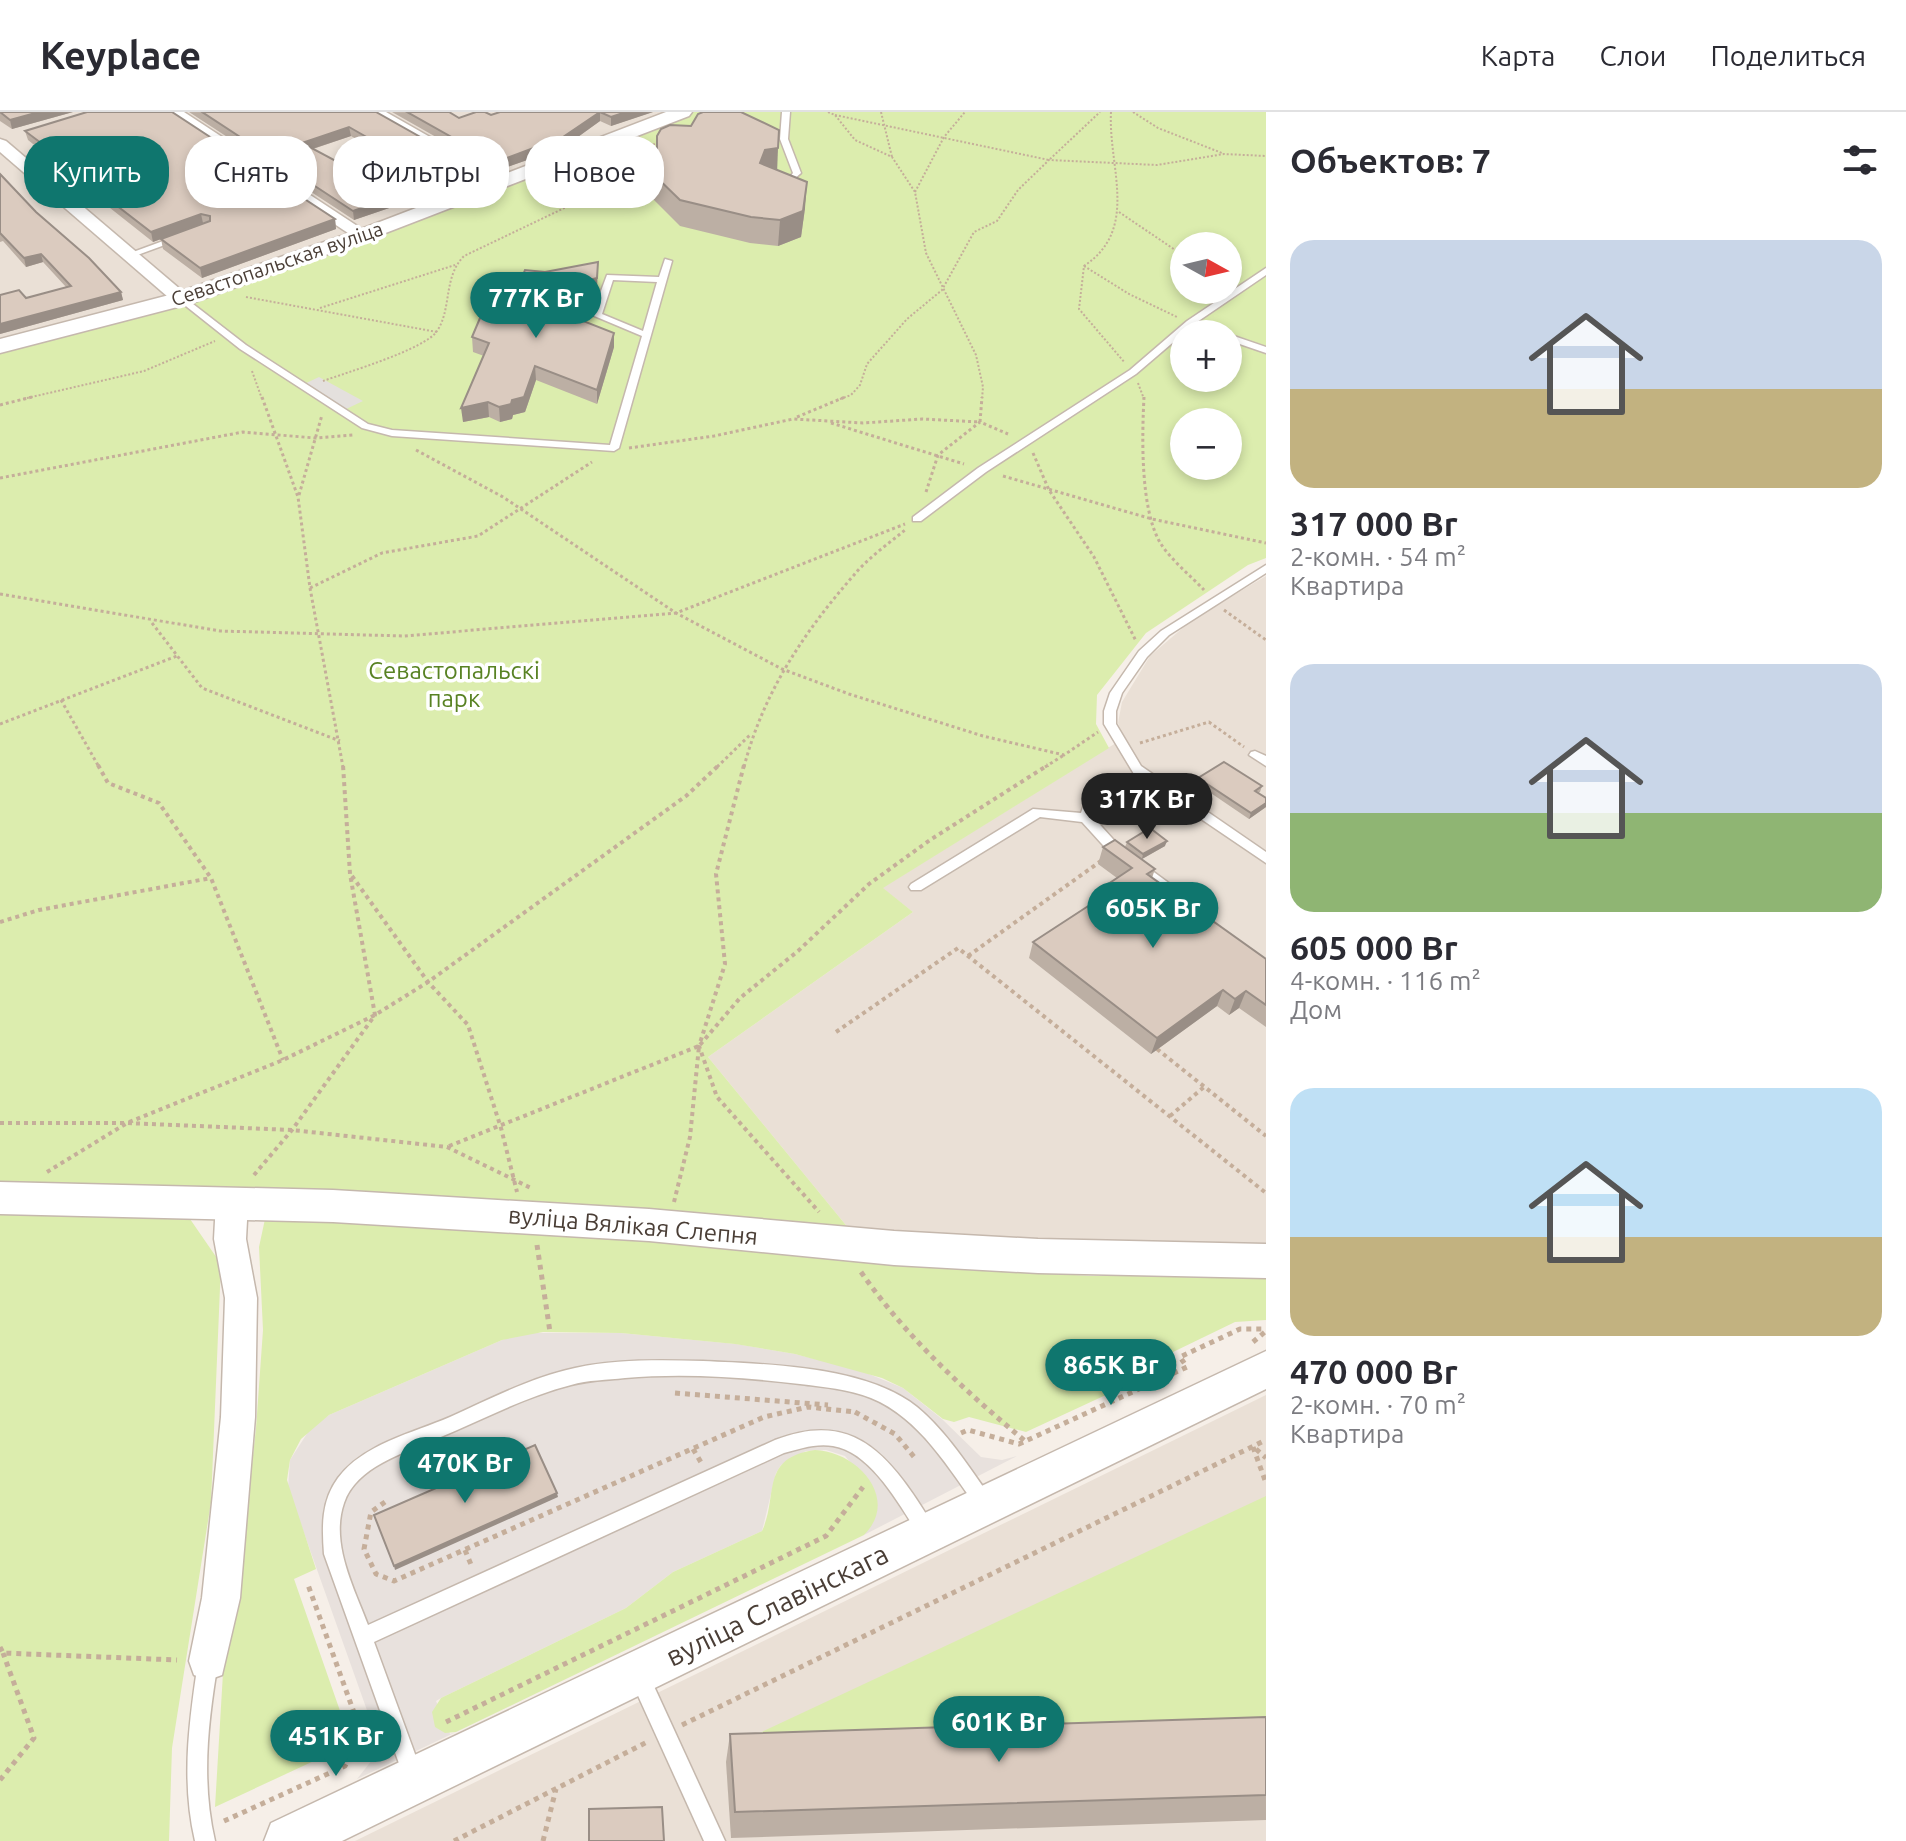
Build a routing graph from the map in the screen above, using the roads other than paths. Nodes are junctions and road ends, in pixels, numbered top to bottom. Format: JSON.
{"nodes":[{"id":1,"x":174,"y":112,"type":"edge"},
{"id":2,"x":375,"y":112,"type":"edge"},
{"id":3,"x":683,"y":112,"type":"edge"},
{"id":4,"x":786,"y":112,"type":"edge"},
{"id":5,"x":418,"y":136,"type":"edge"},
{"id":6,"x":5,"y":141,"type":"edge"},
{"id":7,"x":780,"y":177,"type":"edge"},
{"id":8,"x":793,"y":178,"type":"junction"},
{"id":9,"x":509,"y":179,"type":"edge"},
{"id":10,"x":802,"y":185,"type":"edge"},
{"id":11,"x":433,"y":208,"type":"edge"},
{"id":12,"x":363,"y":235,"type":"junction"},
{"id":13,"x":181,"y":237,"type":"edge"},
{"id":14,"x":129,"y":255,"type":"junction"},
{"id":15,"x":668,"y":261,"type":"dead end"},
{"id":16,"x":1266,"y":271,"type":"edge"},
{"id":17,"x":662,"y":280,"type":"junction"},
{"id":18,"x":181,"y":299,"type":"junction"},
{"id":19,"x":1194,"y":320,"type":"edge"},
{"id":20,"x":646,"y":335,"type":"junction"},
{"id":21,"x":1170,"y":340,"type":"edge"},
{"id":22,"x":1242,"y":342,"type":"edge"},
{"id":23,"x":0,"y":346,"type":"edge"},
{"id":24,"x":1266,"y":350,"type":"edge"},
{"id":25,"x":917,"y":519,"type":"road end"},
{"id":26,"x":1266,"y":568,"type":"edge"},
{"id":27,"x":1147,"y":777,"type":"junction"},
{"id":28,"x":1086,"y":818,"type":"junction"},
{"id":29,"x":1266,"y":858,"type":"edge"},
{"id":30,"x":916,"y":887,"type":"dead end"},
{"id":31,"x":1203,"y":915,"type":"edge"},
{"id":32,"x":2,"y":1198,"type":"edge"},
{"id":33,"x":232,"y":1202,"type":"junction"},
{"id":34,"x":1266,"y":1261,"type":"edge"},
{"id":35,"x":1262,"y":1354,"type":"edge"},
{"id":36,"x":986,"y":1504,"type":"junction"},
{"id":37,"x":927,"y":1533,"type":"junction"},
{"id":38,"x":363,"y":1637,"type":"junction"},
{"id":39,"x":208,"y":1661,"type":"joint"},
{"id":40,"x":638,"y":1673,"type":"junction"},
{"id":41,"x":415,"y":1780,"type":"junction"},
{"id":42,"x":204,"y":1836,"type":"edge"},
{"id":43,"x":289,"y":1841,"type":"edge"},
{"id":44,"x":715,"y":1841,"type":"edge"}],
"edges":[{"from":1,"to":12,"type":"street"},
{"from":2,"to":5,"type":"street"},
{"from":3,"to":9,"type":"street","name":"Севастопальская вуліца"},
{"from":4,"to":8,"type":"lane"},
{"from":6,"to":14,"type":"street"},
{"from":7,"to":8,"type":"lane"},
{"from":8,"to":10,"type":"lane"},
{"from":11,"to":12,"type":"street","name":"Севастопальская вуліца"},
{"from":12,"to":18,"type":"street","name":"Севастопальская вуліца"},
{"from":13,"to":14,"type":"lane"},
{"from":14,"to":18,"type":"street"},
{"from":15,"to":17,"type":"lane"},
{"from":16,"to":19,"type":"lane"},
{"from":17,"to":20,"type":"lane"},
{"from":17,"to":20,"type":"lane"},
{"from":18,"to":20,"type":"lane"},
{"from":18,"to":23,"type":"street","name":"Севастопальская вуліца"},
{"from":21,"to":25,"type":"lane"},
{"from":22,"to":24,"type":"lane"},
{"from":26,"to":27,"type":"lane"},
{"from":27,"to":28,"type":"lane"},
{"from":27,"to":29,"type":"lane"},
{"from":28,"to":30,"type":"lane"},
{"from":28,"to":31,"type":"lane"},
{"from":32,"to":33,"type":"street","name":"вуліца Вялікая Слепня"},
{"from":33,"to":34,"type":"street","name":"вуліца Вялікая Слепня"},
{"from":33,"to":39,"type":"street"},
{"from":35,"to":36,"type":"street","name":"вуліца Славінскага"},
{"from":36,"to":37,"type":"street","name":"вуліца Славінскага"},
{"from":36,"to":38,"type":"lane"},
{"from":37,"to":38,"type":"lane"},
{"from":37,"to":40,"type":"street","name":"вуліца Славінскага"},
{"from":38,"to":41,"type":"lane"},
{"from":39,"to":42,"type":"lane"},
{"from":40,"to":41,"type":"street","name":"вуліца Славінскага"},
{"from":40,"to":44,"type":"lane"},
{"from":41,"to":43,"type":"street","name":"вуліца Славінскага"}]}
